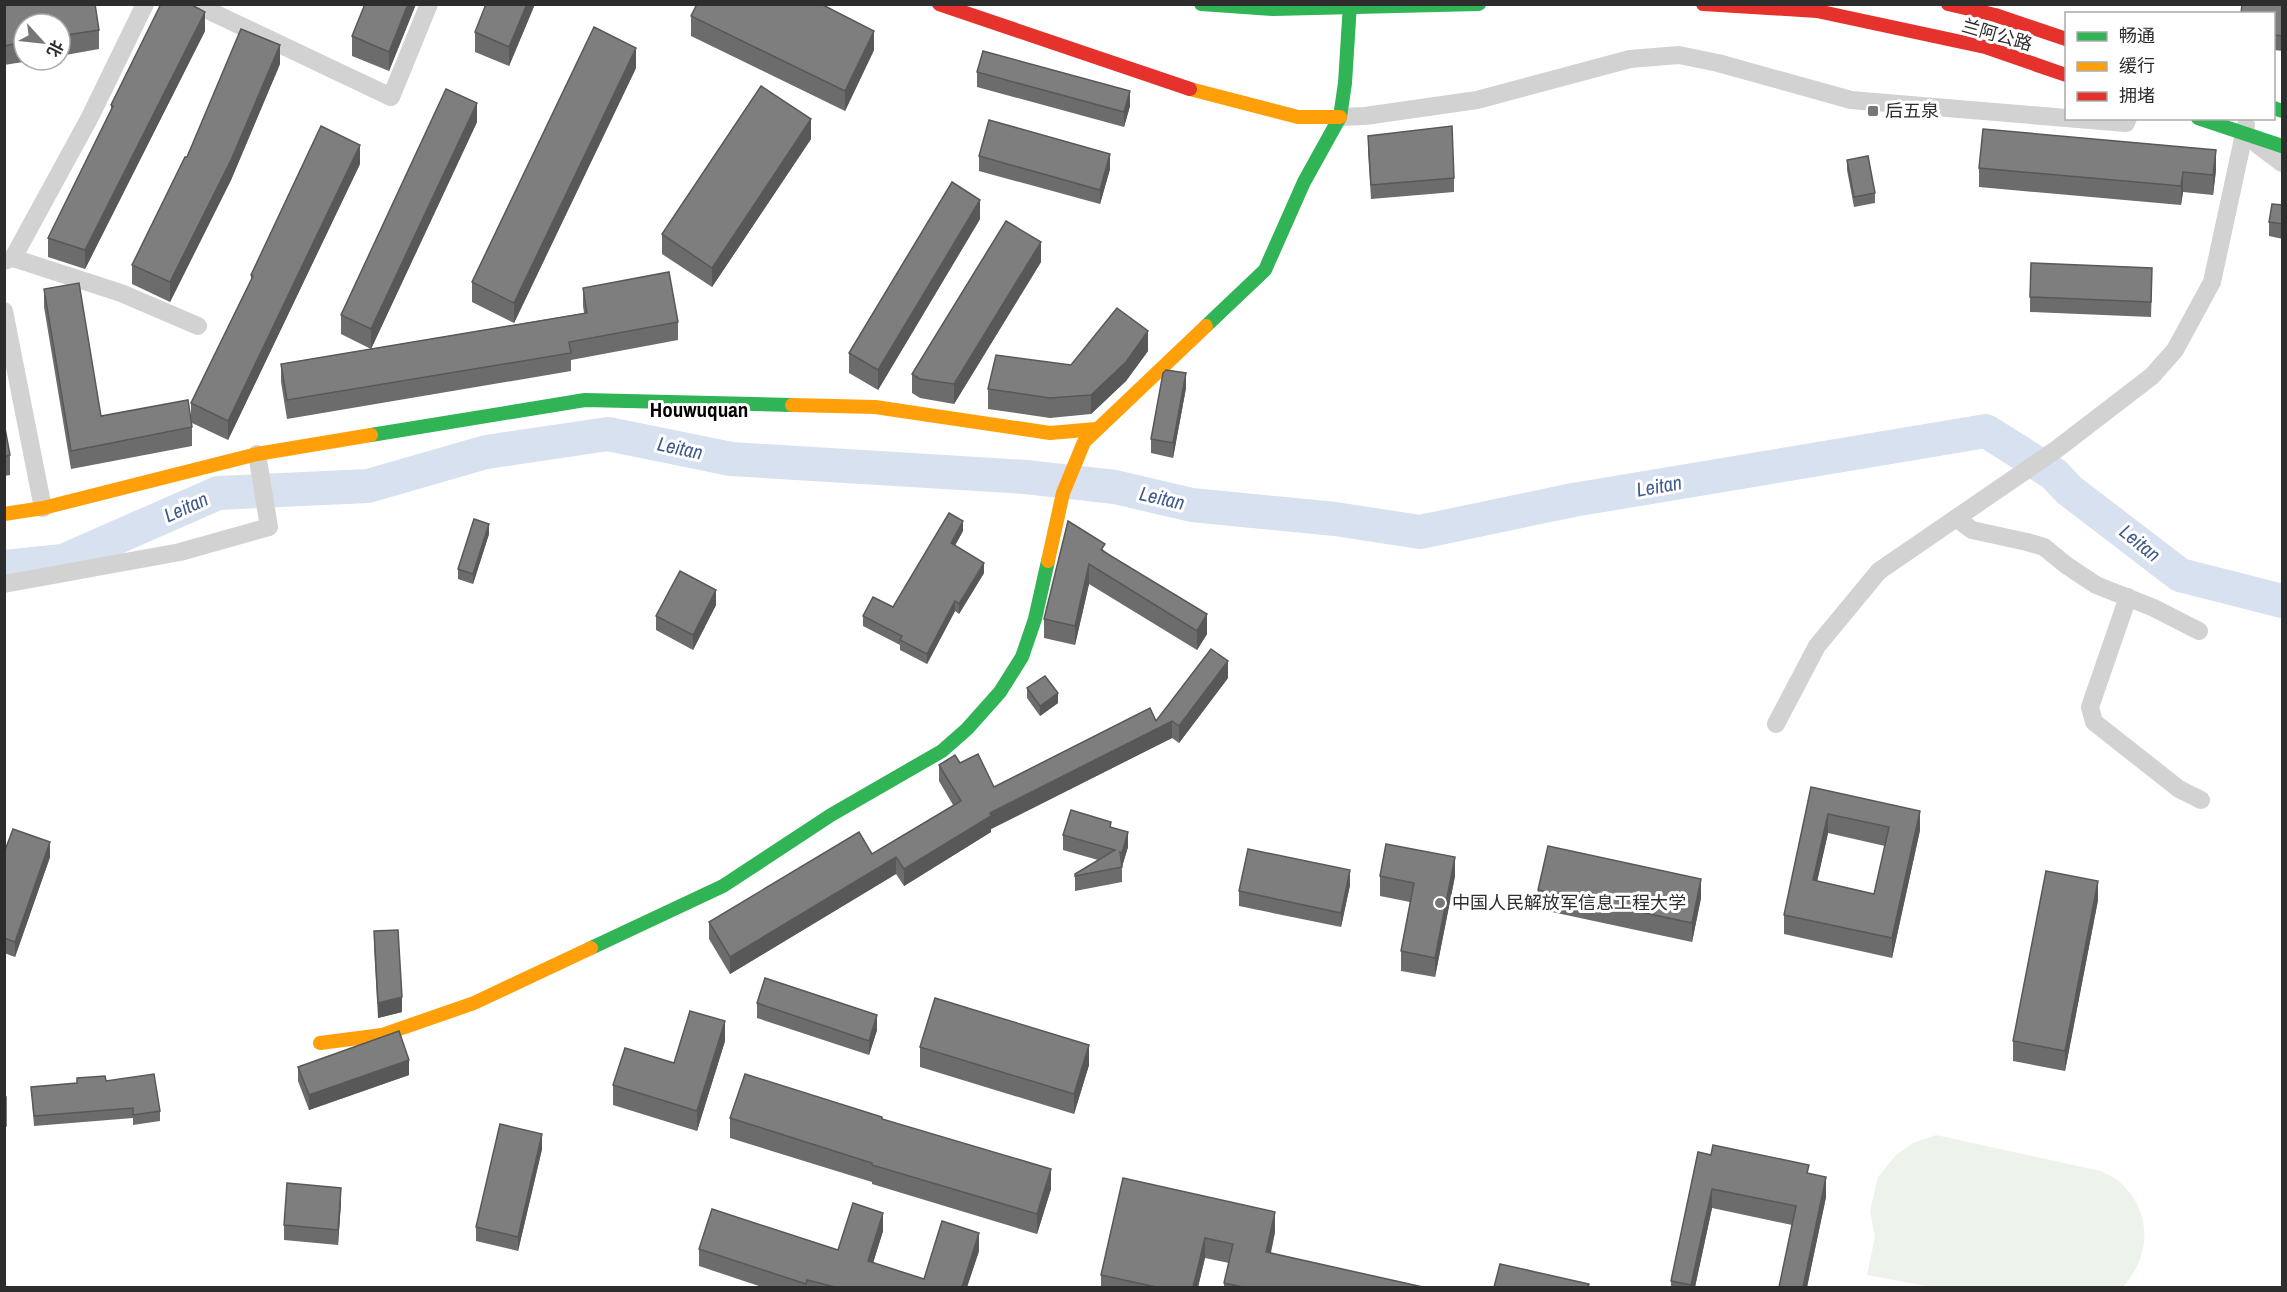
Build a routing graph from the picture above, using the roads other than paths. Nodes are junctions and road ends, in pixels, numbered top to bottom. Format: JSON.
{"nodes":[{"id":1,"x":145,"y":4,"type":"edge"},
{"id":2,"x":195,"y":4,"type":"edge"},
{"id":3,"x":429,"y":4,"type":"edge"},
{"id":4,"x":939,"y":4,"type":"edge"},
{"id":5,"x":1202,"y":4,"type":"edge"},
{"id":6,"x":1479,"y":4,"type":"edge"},
{"id":7,"x":1703,"y":4,"type":"edge"},
{"id":8,"x":1948,"y":4,"type":"edge"},
{"id":9,"x":1350,"y":6,"type":"edge"},
{"id":10,"x":2065,"y":38,"type":"edge"},
{"id":11,"x":2065,"y":74,"type":"edge"},
{"id":12,"x":1340,"y":117,"type":"junction"},
{"id":13,"x":2065,"y":119,"type":"edge"},
{"id":14,"x":2072,"y":120,"type":"edge"},
{"id":15,"x":2128,"y":120,"type":"edge"},
{"id":16,"x":2210,"y":120,"type":"edge"},
{"id":17,"x":2246,"y":126,"type":"edge"},
{"id":18,"x":2283,"y":146,"type":"edge"},
{"id":19,"x":2283,"y":163,"type":"edge"},
{"id":20,"x":9,"y":260,"type":"edge"},
{"id":21,"x":4,"y":311,"type":"edge"},
{"id":22,"x":198,"y":326,"type":"dead end"},
{"id":23,"x":1096,"y":429,"type":"junction"},
{"id":24,"x":257,"y":454,"type":"junction"},
{"id":25,"x":43,"y":508,"type":"junction"},
{"id":26,"x":4,"y":514,"type":"edge"},
{"id":27,"x":1956,"y":518,"type":"junction"},
{"id":28,"x":4,"y":584,"type":"edge"},
{"id":29,"x":2128,"y":597,"type":"junction"},
{"id":30,"x":2199,"y":631,"type":"dead end"},
{"id":31,"x":1776,"y":723,"type":"dead end"},
{"id":32,"x":2201,"y":800,"type":"dead end"},
{"id":33,"x":320,"y":1043,"type":"dead end"}],
"edges":[{"from":1,"to":20,"type":"street"},
{"from":2,"to":3,"type":"street"},
{"from":4,"to":12,"type":"main road"},
{"from":5,"to":9,"type":"main road"},
{"from":6,"to":9,"type":"main road"},
{"from":7,"to":11,"type":"main road","name":"兰阿公路"},
{"from":8,"to":10,"type":"main road","name":"兰阿公路"},
{"from":9,"to":12,"type":"main road"},
{"from":12,"to":13,"type":"street"},
{"from":12,"to":23,"type":"main road"},
{"from":14,"to":15,"type":"street"},
{"from":16,"to":17,"type":"main road"},
{"from":17,"to":18,"type":"main road"},
{"from":17,"to":19,"type":"street"},
{"from":17,"to":27,"type":"street"},
{"from":20,"to":22,"type":"street"},
{"from":21,"to":25,"type":"street"},
{"from":23,"to":24,"type":"main road"},
{"from":23,"to":33,"type":"main road"},
{"from":24,"to":25,"type":"main road"},
{"from":24,"to":28,"type":"street"},
{"from":25,"to":26,"type":"main road"},
{"from":27,"to":29,"type":"street"},
{"from":27,"to":31,"type":"street"},
{"from":29,"to":30,"type":"street"},
{"from":29,"to":32,"type":"street"}]}
